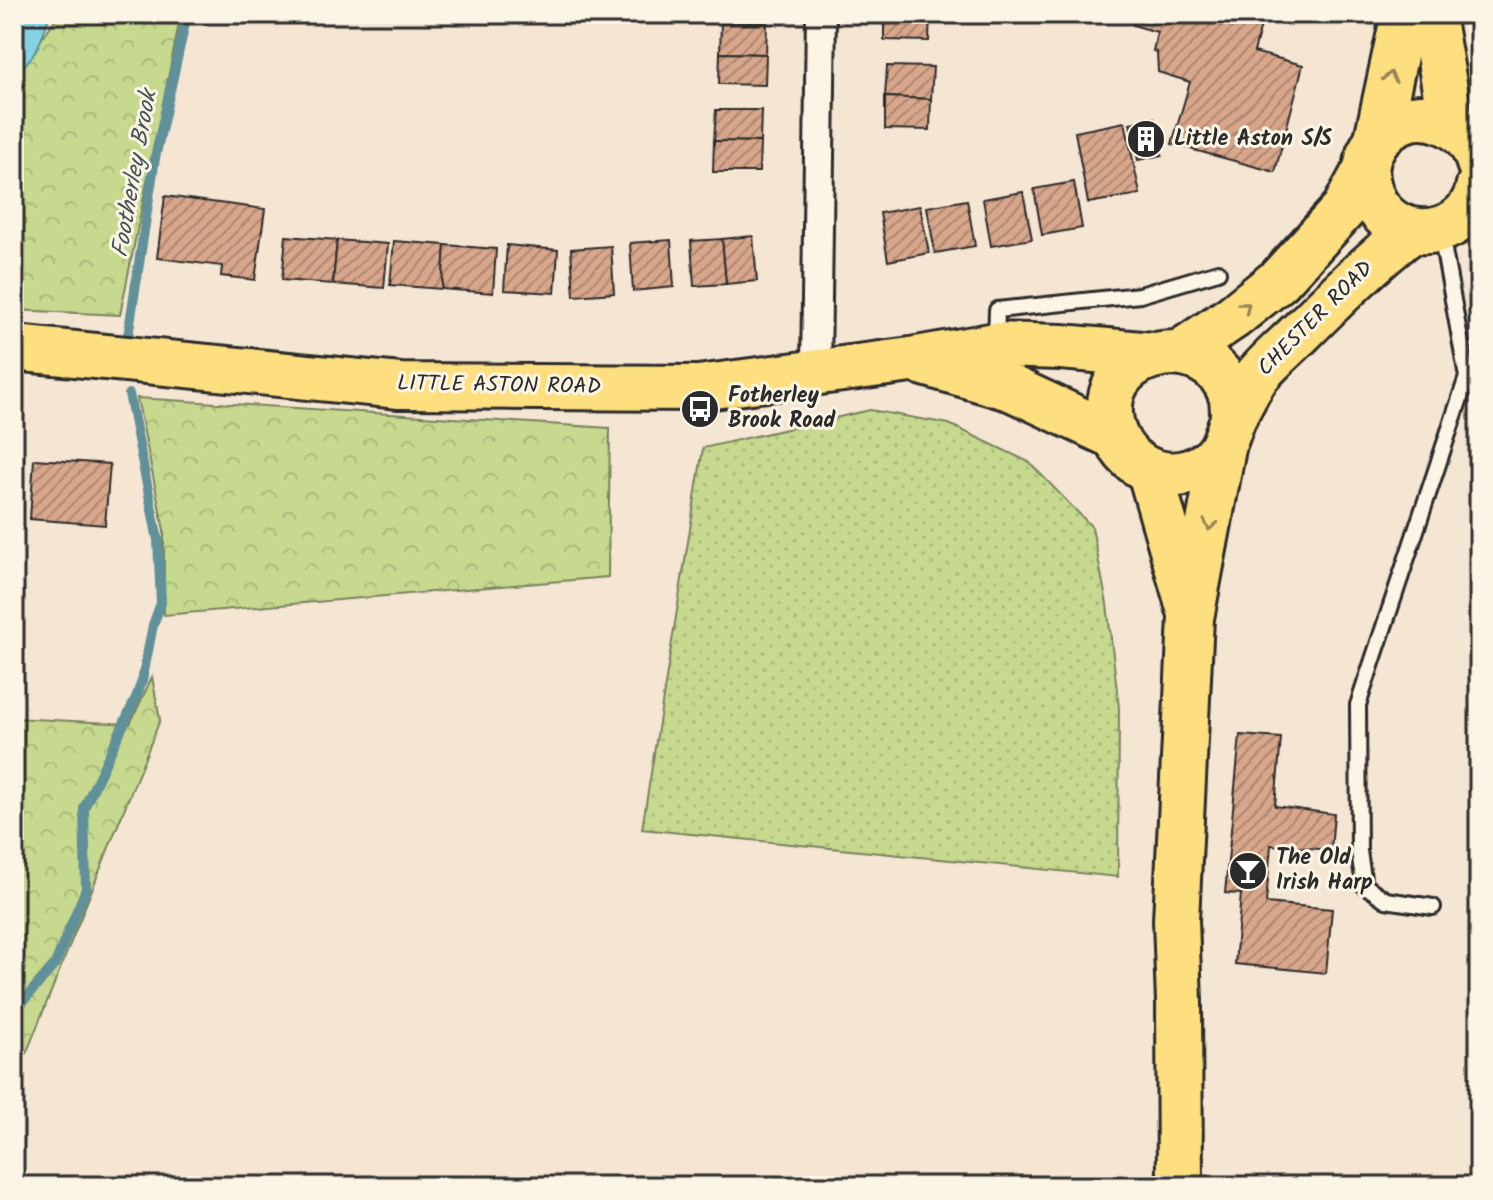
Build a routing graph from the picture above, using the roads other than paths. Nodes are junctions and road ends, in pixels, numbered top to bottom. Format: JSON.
{"nodes":[{"id":1,"x":821,"y":14,"type":"edge"},
{"id":2,"x":1404,"y":14,"type":"edge"},
{"id":3,"x":1432,"y":14,"type":"edge"},
{"id":4,"x":1470,"y":144,"type":"edge"},
{"id":5,"x":1371,"y":154,"type":"junction"},
{"id":6,"x":1456,"y":212,"type":"edge"},
{"id":7,"x":1218,"y":272,"type":"dead end"},
{"id":8,"x":14,"y":348,"type":"edge"},
{"id":9,"x":1167,"y":353,"type":"junction"},
{"id":10,"x":1004,"y":367,"type":"junction"},
{"id":11,"x":816,"y":370,"type":"junction"},
{"id":12,"x":1228,"y":434,"type":"junction"},
{"id":13,"x":1114,"y":436,"type":"junction"},
{"id":14,"x":1150,"y":472,"type":"junction"},
{"id":15,"x":1191,"y":618,"type":"junction"},
{"id":16,"x":1433,"y":907,"type":"dead end"},
{"id":17,"x":1180,"y":1186,"type":"edge"}],
"edges":[{"from":1,"to":11,"type":"street"},
{"from":5,"to":2,"type":"main road","one_way":true},
{"from":3,"to":4,"type":"main road"},
{"from":4,"to":5,"type":"main road"},
{"from":5,"to":6,"type":"main road"},
{"from":9,"to":5,"type":"main road","one_way":true},
{"from":6,"to":12,"type":"main road","name":"CHESTER ROAD"},
{"from":6,"to":16,"type":"lane"},
{"from":7,"to":10,"type":"lane"},
{"from":8,"to":11,"type":"main road","name":"LITTLE ASTON ROAD"},
{"from":9,"to":10,"type":"main road","name":"LITTLE ASTON ROAD"},
{"from":9,"to":12,"type":"main road"},
{"from":9,"to":13,"type":"main road"},
{"from":10,"to":11,"type":"main road","name":"LITTLE ASTON ROAD"},
{"from":10,"to":13,"type":"main road"},
{"from":12,"to":14,"type":"main road","name":"CHESTER ROAD"},
{"from":12,"to":15,"type":"main road","one_way":true},
{"from":13,"to":14,"type":"main road"},
{"from":14,"to":15,"type":"main road"},
{"from":15,"to":17,"type":"main road"}]}
